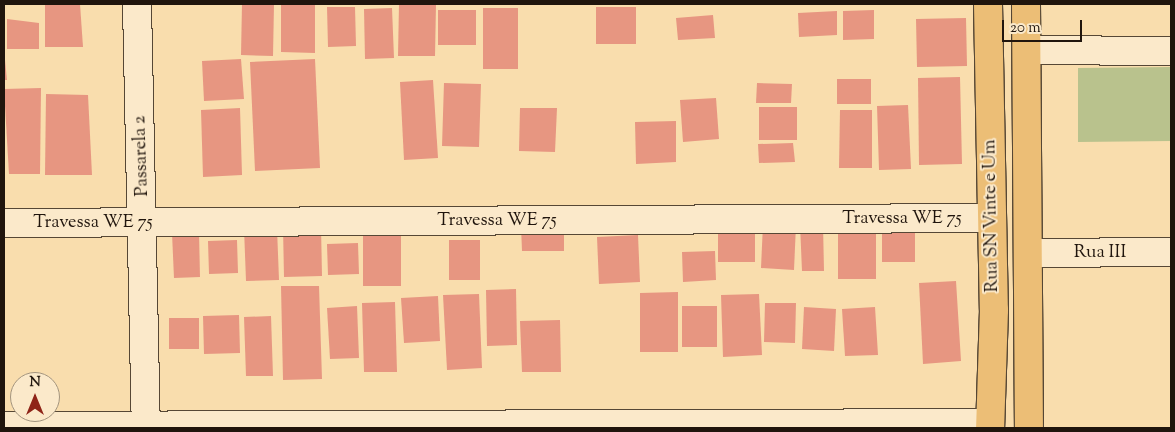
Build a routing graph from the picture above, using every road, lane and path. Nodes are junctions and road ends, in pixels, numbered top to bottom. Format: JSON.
{"nodes":[{"id":1,"x":137,"y":4,"type":"edge"},
{"id":2,"x":988,"y":4,"type":"edge"},
{"id":3,"x":1026,"y":4,"type":"edge"},
{"id":4,"x":1027,"y":50,"type":"junction"},
{"id":5,"x":1171,"y":51,"type":"edge"},
{"id":6,"x":991,"y":218,"type":"junction"},
{"id":7,"x":4,"y":223,"type":"edge"},
{"id":8,"x":144,"y":223,"type":"junction"},
{"id":9,"x":1171,"y":252,"type":"edge"},
{"id":10,"x":1029,"y":253,"type":"junction"},
{"id":11,"x":4,"y":426,"type":"edge"},
{"id":12,"x":146,"y":426,"type":"edge"},
{"id":13,"x":990,"y":426,"type":"edge"},
{"id":14,"x":1029,"y":428,"type":"edge"}],
"edges":[{"from":1,"to":8,"type":"street","name":"Passarela 2"},
{"from":2,"to":6,"type":"main road","name":"Rua SN Vinte e Um"},
{"from":3,"to":4,"type":"main road","name":"Rua SN Vinte e Um"},
{"from":4,"to":5,"type":"street"},
{"from":4,"to":10,"type":"main road","name":"Rua SN Vinte e Um"},
{"from":6,"to":8,"type":"street","name":"Travessa WE 75"},
{"from":6,"to":13,"type":"main road","name":"Rua SN Vinte e Um"},
{"from":7,"to":8,"type":"street","name":"Travessa WE 75"},
{"from":8,"to":12,"type":"street","name":"Passarela 2"},
{"from":9,"to":10,"type":"street","name":"Rua III"},
{"from":10,"to":14,"type":"main road","name":"Rua SN Vinte e Um"},
{"from":11,"to":12,"type":"street"},
{"from":12,"to":13,"type":"street"}]}
